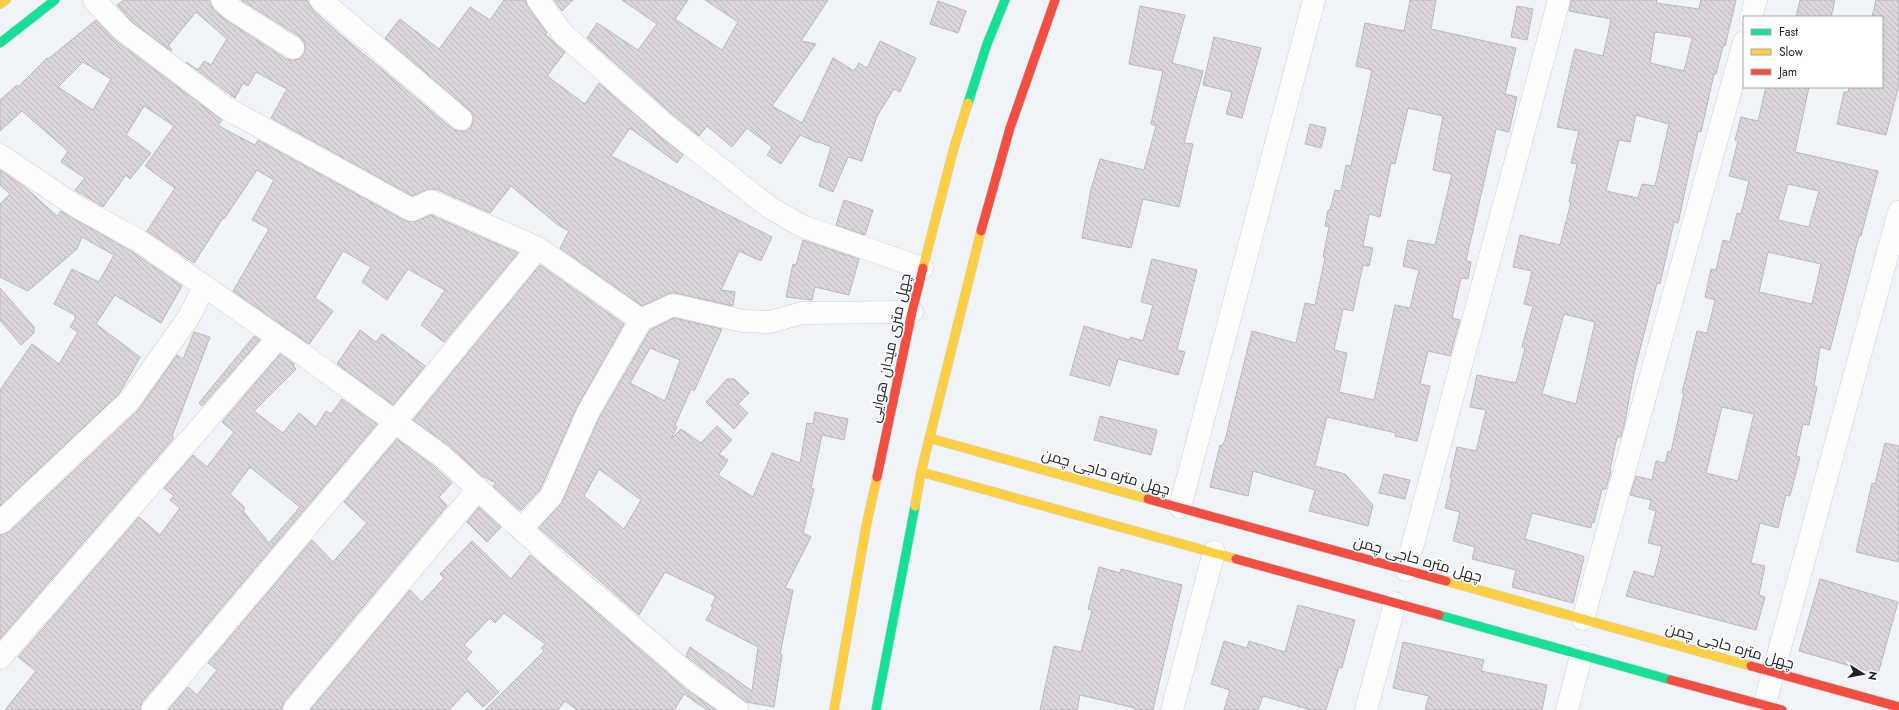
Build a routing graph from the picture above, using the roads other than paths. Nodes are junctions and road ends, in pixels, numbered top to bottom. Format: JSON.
{"nodes":[{"id":1,"x":6,"y":0,"type":"edge"},
{"id":2,"x":55,"y":0,"type":"edge"},
{"id":3,"x":94,"y":0,"type":"edge"},
{"id":4,"x":222,"y":0,"type":"edge"},
{"id":5,"x":321,"y":0,"type":"edge"},
{"id":6,"x":538,"y":0,"type":"edge"},
{"id":7,"x":1005,"y":0,"type":"edge"},
{"id":8,"x":1055,"y":0,"type":"edge"},
{"id":9,"x":1314,"y":0,"type":"edge"},
{"id":10,"x":1559,"y":0,"type":"edge"},
{"id":11,"x":1756,"y":0,"type":"edge"},
{"id":12,"x":0,"y":4,"type":"edge"},
{"id":13,"x":1751,"y":16,"type":"edge"},
{"id":14,"x":0,"y":43,"type":"edge"},
{"id":15,"x":1743,"y":46,"type":"edge"},
{"id":16,"x":293,"y":48,"type":"dead end"},
{"id":17,"x":461,"y":119,"type":"dead end"},
{"id":18,"x":0,"y":155,"type":"edge"},
{"id":19,"x":1899,"y":212,"type":"edge"},
{"id":20,"x":538,"y":248,"type":"junction"},
{"id":21,"x":922,"y":268,"type":"junction"},
{"id":22,"x":204,"y":287,"type":"junction"},
{"id":23,"x":912,"y":312,"type":"junction"},
{"id":24,"x":641,"y":320,"type":"junction"},
{"id":25,"x":278,"y":338,"type":"junction"},
{"id":26,"x":395,"y":422,"type":"junction"},
{"id":27,"x":929,"y":438,"type":"junction"},
{"id":28,"x":921,"y":472,"type":"junction"},
{"id":29,"x":478,"y":489,"type":"junction"},
{"id":30,"x":1180,"y":508,"type":"junction"},
{"id":31,"x":0,"y":523,"type":"edge"},
{"id":32,"x":521,"y":529,"type":"junction"},
{"id":33,"x":1214,"y":552,"type":"junction"},
{"id":34,"x":1406,"y":570,"type":"junction"},
{"id":35,"x":1395,"y":603,"type":"junction"},
{"id":36,"x":1583,"y":619,"type":"junction"},
{"id":37,"x":1582,"y":656,"type":"junction"},
{"id":38,"x":0,"y":658,"type":"edge"},
{"id":39,"x":1773,"y":672,"type":"junction"},
{"id":40,"x":1899,"y":707,"type":"edge"},
{"id":41,"x":1770,"y":708,"type":"edge"},
{"id":42,"x":152,"y":710,"type":"edge"},
{"id":43,"x":294,"y":710,"type":"edge"},
{"id":44,"x":737,"y":710,"type":"edge"},
{"id":45,"x":834,"y":710,"type":"edge"},
{"id":46,"x":876,"y":710,"type":"edge"},
{"id":47,"x":1172,"y":710,"type":"edge"},
{"id":48,"x":1366,"y":710,"type":"edge"},
{"id":49,"x":1567,"y":710,"type":"edge"}],
"edges":[{"from":1,"to":12,"type":"main road"},
{"from":2,"to":14,"type":"main road"},
{"from":3,"to":20,"type":"street"},
{"from":4,"to":16,"type":"street"},
{"from":5,"to":17,"type":"street"},
{"from":6,"to":21,"type":"street"},
{"from":7,"to":21,"type":"main road","name":"چهل متری میدان هوایی"},
{"from":8,"to":27,"type":"main road"},
{"from":9,"to":30,"type":"street"},
{"from":10,"to":34,"type":"street"},
{"from":11,"to":13,"type":"street"},
{"from":15,"to":36,"type":"street"},
{"from":18,"to":22,"type":"street"},
{"from":19,"to":39,"type":"street"},
{"from":20,"to":24,"type":"street"},
{"from":20,"to":26,"type":"street"},
{"from":21,"to":23,"type":"main road","name":"چهل متری میدان هوایی"},
{"from":22,"to":25,"type":"street"},
{"from":22,"to":31,"type":"street"},
{"from":23,"to":24,"type":"street"},
{"from":23,"to":45,"type":"main road","name":"چهل متری میدان هوایی"},
{"from":24,"to":32,"type":"street"},
{"from":25,"to":26,"type":"street"},
{"from":25,"to":38,"type":"street"},
{"from":26,"to":29,"type":"street"},
{"from":26,"to":42,"type":"street"},
{"from":27,"to":28,"type":"main road"},
{"from":27,"to":30,"type":"main road","name":"چهل متره حاجی چمن"},
{"from":28,"to":33,"type":"main road"},
{"from":28,"to":46,"type":"main road"},
{"from":29,"to":32,"type":"street"},
{"from":29,"to":43,"type":"street"},
{"from":30,"to":34,"type":"main road","name":"چهل متره حاجی چمن"},
{"from":32,"to":44,"type":"street"},
{"from":33,"to":35,"type":"main road"},
{"from":33,"to":47,"type":"street"},
{"from":34,"to":36,"type":"main road","name":"چهل متره حاجی چمن"},
{"from":35,"to":37,"type":"main road"},
{"from":35,"to":48,"type":"street"},
{"from":36,"to":39,"type":"main road","name":"چهل متره حاجی چمن"},
{"from":37,"to":41,"type":"main road"},
{"from":37,"to":49,"type":"street"},
{"from":39,"to":40,"type":"main road","name":"چهل متره حاجی چمن"},
{"from":39,"to":41,"type":"street"}]}
